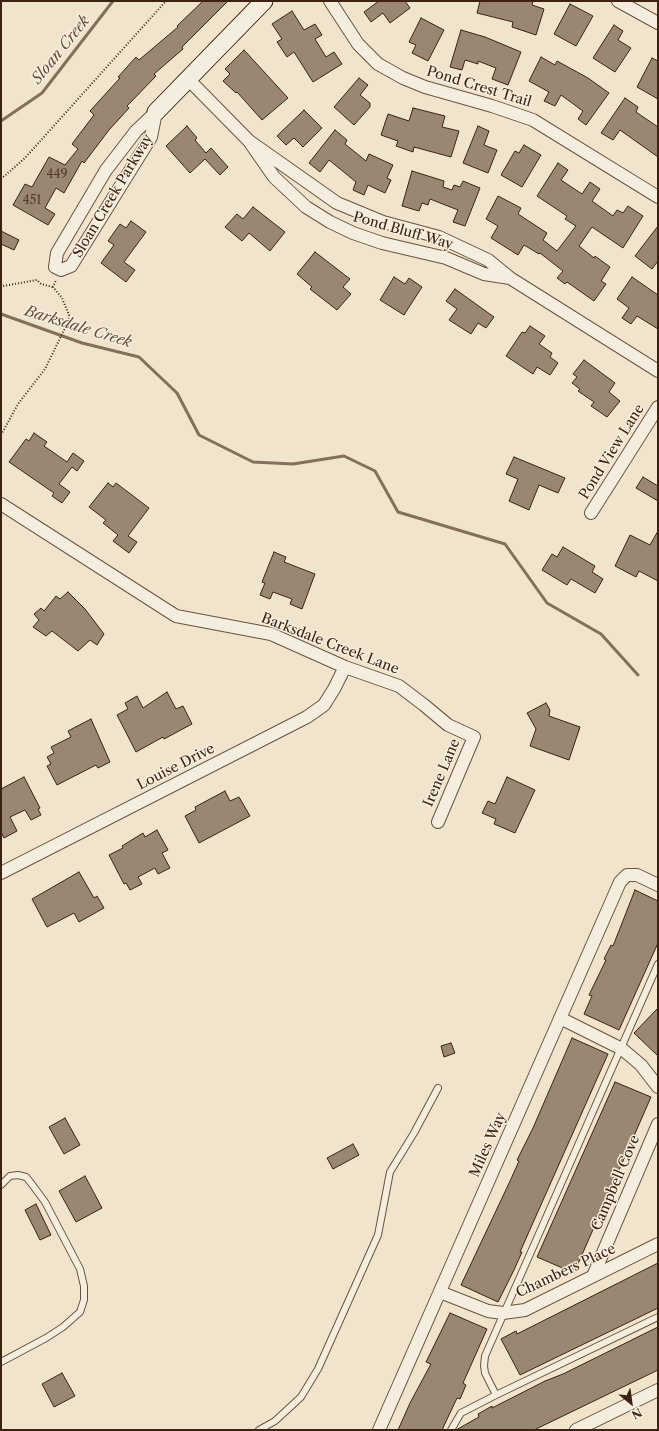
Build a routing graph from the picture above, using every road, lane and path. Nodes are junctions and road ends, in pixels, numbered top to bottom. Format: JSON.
{"nodes":[{"id":1,"x":166,"y":1,"type":"edge"},
{"id":2,"x":264,"y":1,"type":"edge"},
{"id":3,"x":330,"y":1,"type":"edge"},
{"id":4,"x":618,"y":1,"type":"edge"},
{"id":5,"x":658,"y":23,"type":"edge"},
{"id":6,"x":188,"y":79,"type":"junction"},
{"id":7,"x":156,"y":112,"type":"junction"},
{"id":8,"x":249,"y":141,"type":"junction"},
{"id":9,"x":1,"y":180,"type":"edge"},
{"id":10,"x":658,"y":197,"type":"edge"},
{"id":11,"x":61,"y":270,"type":"junction"},
{"id":12,"x":510,"y":278,"type":"junction"},
{"id":13,"x":1,"y":284,"type":"edge"},
{"id":14,"x":53,"y":287,"type":"junction"},
{"id":15,"x":658,"y":371,"type":"edge"},
{"id":16,"x":658,"y":407,"type":"edge"},
{"id":17,"x":1,"y":435,"type":"edge"},
{"id":18,"x":1,"y":504,"type":"edge"},
{"id":19,"x":591,"y":513,"type":"dead end"},
{"id":20,"x":345,"y":668,"type":"junction"},
{"id":21,"x":474,"y":737,"type":"joint"},
{"id":22,"x":438,"y":822,"type":"dead end"},
{"id":23,"x":1,"y":873,"type":"edge"},
{"id":24,"x":658,"y":885,"type":"edge"},
{"id":25,"x":658,"y":964,"type":"edge"},
{"id":26,"x":560,"y":1018,"type":"junction"},
{"id":27,"x":622,"y":1049,"type":"junction"},
{"id":28,"x":658,"y":1087,"type":"edge"},
{"id":29,"x":438,"y":1088,"type":"dead end"},
{"id":30,"x":658,"y":1124,"type":"edge"},
{"id":31,"x":1,"y":1185,"type":"edge"},
{"id":32,"x":658,"y":1244,"type":"edge"},
{"id":33,"x":592,"y":1276,"type":"junction"},
{"id":34,"x":440,"y":1292,"type":"junction"},
{"id":35,"x":504,"y":1313,"type":"junction"},
{"id":36,"x":658,"y":1317,"type":"edge"},
{"id":37,"x":1,"y":1362,"type":"edge"},
{"id":38,"x":658,"y":1390,"type":"edge"},
{"id":39,"x":496,"y":1396,"type":"junction"},
{"id":40,"x":259,"y":1430,"type":"edge"},
{"id":41,"x":379,"y":1430,"type":"edge"},
{"id":42,"x":451,"y":1430,"type":"edge"},
{"id":43,"x":576,"y":1430,"type":"edge"}],
"edges":[{"from":1,"to":9,"type":"path"},
{"from":2,"to":6,"type":"street","name":"Sloan Creek Parkway"},
{"from":3,"to":10,"type":"street","name":"Pond Crest Trail"},
{"from":4,"to":5,"type":"street"},
{"from":6,"to":7,"type":"street","name":"Sloan Creek Parkway"},
{"from":6,"to":8,"type":"street","name":"Pond Bluff Way"},
{"from":7,"to":11,"type":"street","name":"Sloan Creek Parkway"},
{"from":7,"to":11,"type":"street","name":"Sloan Creek Parkway"},
{"from":8,"to":12,"type":"street","name":"Pond Bluff Way"},
{"from":8,"to":12,"type":"street","name":"Pond Bluff Way"},
{"from":11,"to":14,"type":"path"},
{"from":12,"to":15,"type":"street","name":"Pond Bluff Way"},
{"from":13,"to":14,"type":"path"},
{"from":14,"to":17,"type":"path"},
{"from":16,"to":19,"type":"street","name":"Pond View Lane"},
{"from":18,"to":20,"type":"street","name":"Barksdale Creek Lane"},
{"from":20,"to":21,"type":"street","name":"Barksdale Creek Lane"},
{"from":20,"to":23,"type":"street","name":"Louise Drive"},
{"from":21,"to":22,"type":"street","name":"Irene Lane"},
{"from":24,"to":26,"type":"street","name":"Miles Way"},
{"from":25,"to":27,"type":"lane"},
{"from":26,"to":27,"type":"street"},
{"from":26,"to":34,"type":"street","name":"Miles Way"},
{"from":27,"to":28,"type":"street"},
{"from":27,"to":35,"type":"lane"},
{"from":29,"to":40,"type":"lane"},
{"from":30,"to":33,"type":"street","name":"Campbell Cove"},
{"from":31,"to":37,"type":"lane"},
{"from":32,"to":33,"type":"street","name":"Chambers Place"},
{"from":33,"to":35,"type":"street","name":"Chambers Place"},
{"from":34,"to":35,"type":"street","name":"Chambers Place"},
{"from":34,"to":41,"type":"street","name":"Miles Way"},
{"from":35,"to":39,"type":"lane"},
{"from":36,"to":39,"type":"lane"},
{"from":38,"to":43,"type":"street"},
{"from":39,"to":42,"type":"lane"}]}
